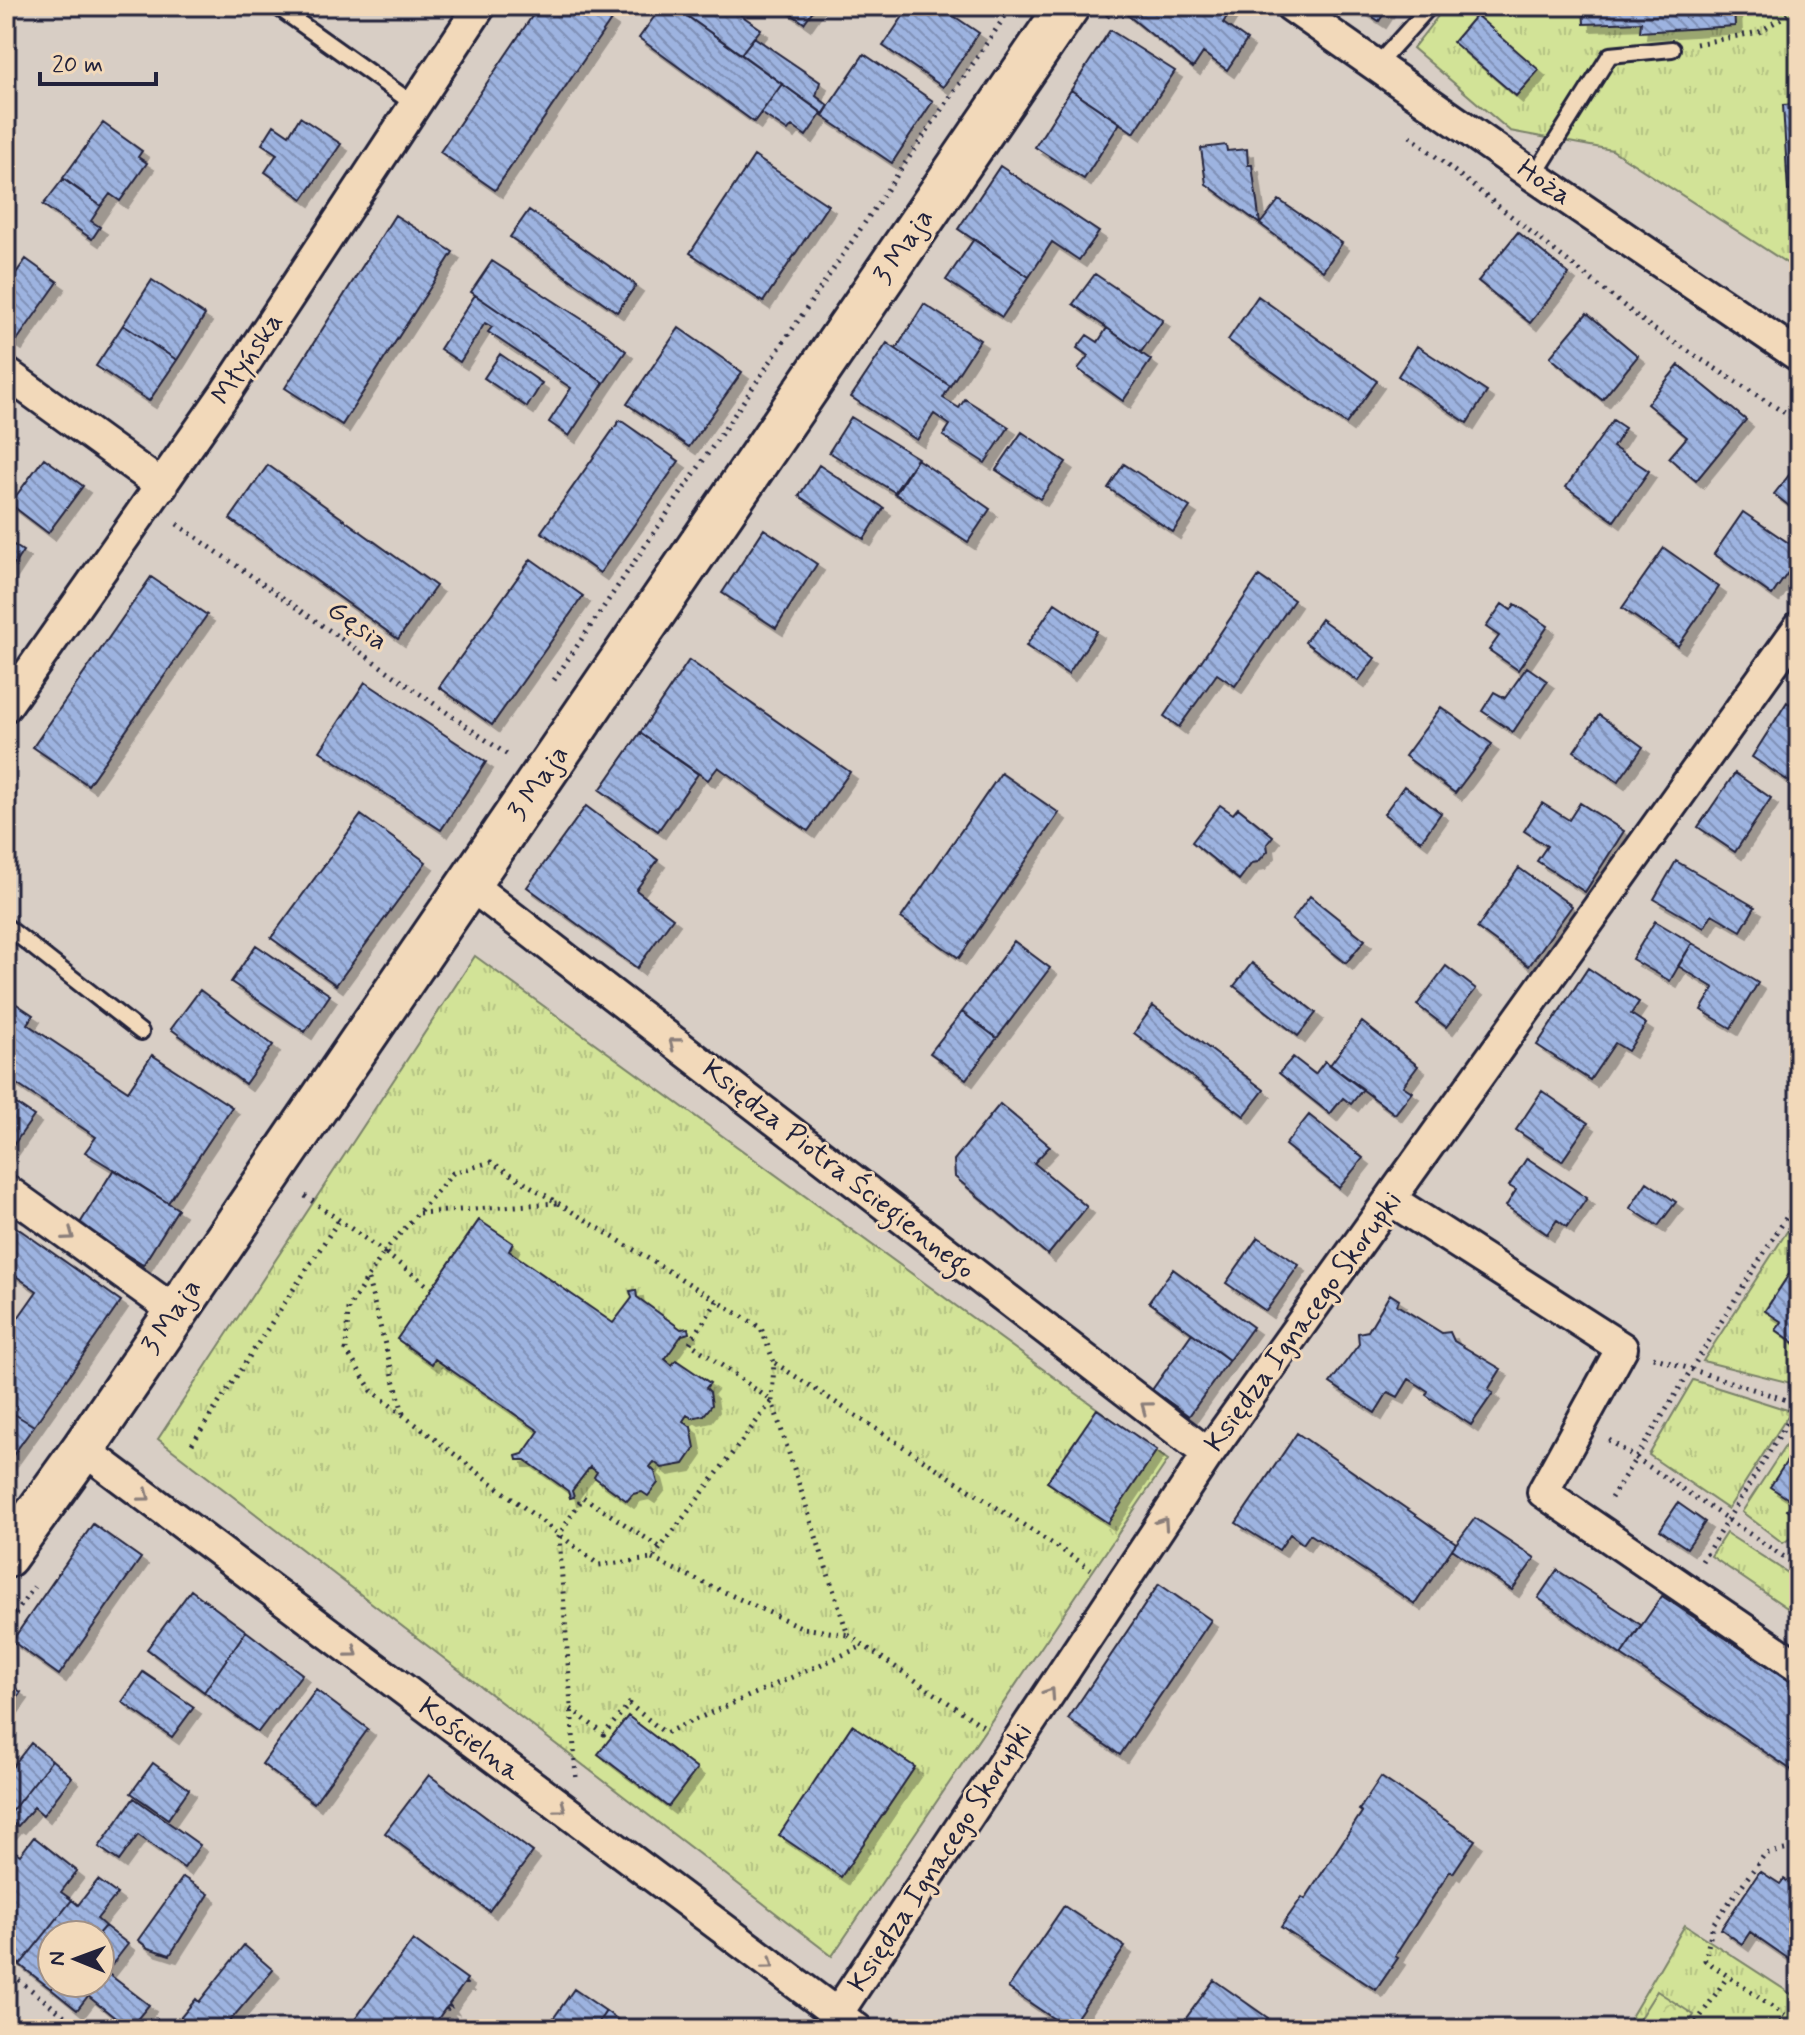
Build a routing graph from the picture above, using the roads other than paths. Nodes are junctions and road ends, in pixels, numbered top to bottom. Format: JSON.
{"nodes":[{"id":1,"x":276,"y":6,"type":"edge"},
{"id":2,"x":480,"y":6,"type":"edge"},
{"id":3,"x":1068,"y":6,"type":"edge"},
{"id":4,"x":1291,"y":6,"type":"edge"},
{"id":5,"x":1430,"y":6,"type":"edge"},
{"id":6,"x":1672,"y":49,"type":"road end"},
{"id":7,"x":1376,"y":66,"type":"junction"},
{"id":8,"x":415,"y":105,"type":"junction"},
{"id":9,"x":1534,"y":176,"type":"junction"},
{"id":10,"x":1799,"y":356,"type":"edge"},
{"id":11,"x":6,"y":373,"type":"edge"},
{"id":12,"x":156,"y":496,"type":"junction"},
{"id":13,"x":1799,"y":627,"type":"edge"},
{"id":14,"x":6,"y":706,"type":"edge"},
{"id":15,"x":469,"y":884,"type":"junction"},
{"id":16,"x":6,"y":926,"type":"edge"},
{"id":17,"x":141,"y":1032,"type":"dead end"},
{"id":18,"x":6,"y":1190,"type":"edge"},
{"id":19,"x":1391,"y":1200,"type":"junction"},
{"id":20,"x":176,"y":1312,"type":"junction"},
{"id":21,"x":83,"y":1449,"type":"junction"},
{"id":22,"x":1208,"y":1454,"type":"junction"},
{"id":23,"x":6,"y":1556,"type":"edge"},
{"id":24,"x":1799,"y":1667,"type":"edge"},
{"id":25,"x":840,"y":2024,"type":"edge"}],
"edges":[{"from":1,"to":8,"type":"lane"},
{"from":2,"to":8,"type":"street","name":"Młyńska"},
{"from":3,"to":15,"type":"street","name":"3 Maja"},
{"from":4,"to":7,"type":"street","name":"Hoża"},
{"from":5,"to":7,"type":"lane"},
{"from":6,"to":9,"type":"lane"},
{"from":7,"to":9,"type":"street","name":"Hoża"},
{"from":8,"to":12,"type":"street","name":"Młyńska"},
{"from":9,"to":10,"type":"street","name":"Hoża"},
{"from":11,"to":12,"type":"street"},
{"from":12,"to":14,"type":"street","name":"Młyńska"},
{"from":13,"to":19,"type":"street","name":"Księdza Ignacego Skorupki"},
{"from":15,"to":20,"type":"street","name":"3 Maja"},
{"from":22,"to":15,"type":"street","name":"Księdza Piotra Ściegiennego","one_way":true},
{"from":16,"to":17,"type":"lane"},
{"from":18,"to":20,"type":"street","one_way":true},
{"from":19,"to":22,"type":"street","name":"Księdza Ignacego Skorupki"},
{"from":19,"to":24,"type":"street"},
{"from":20,"to":21,"type":"street","name":"3 Maja"},
{"from":21,"to":23,"type":"street","name":"3 Maja"},
{"from":21,"to":25,"type":"street","name":"Kościelna","one_way":true},
{"from":25,"to":22,"type":"street","name":"Księdza Ignacego Skorupki","one_way":true}]}
